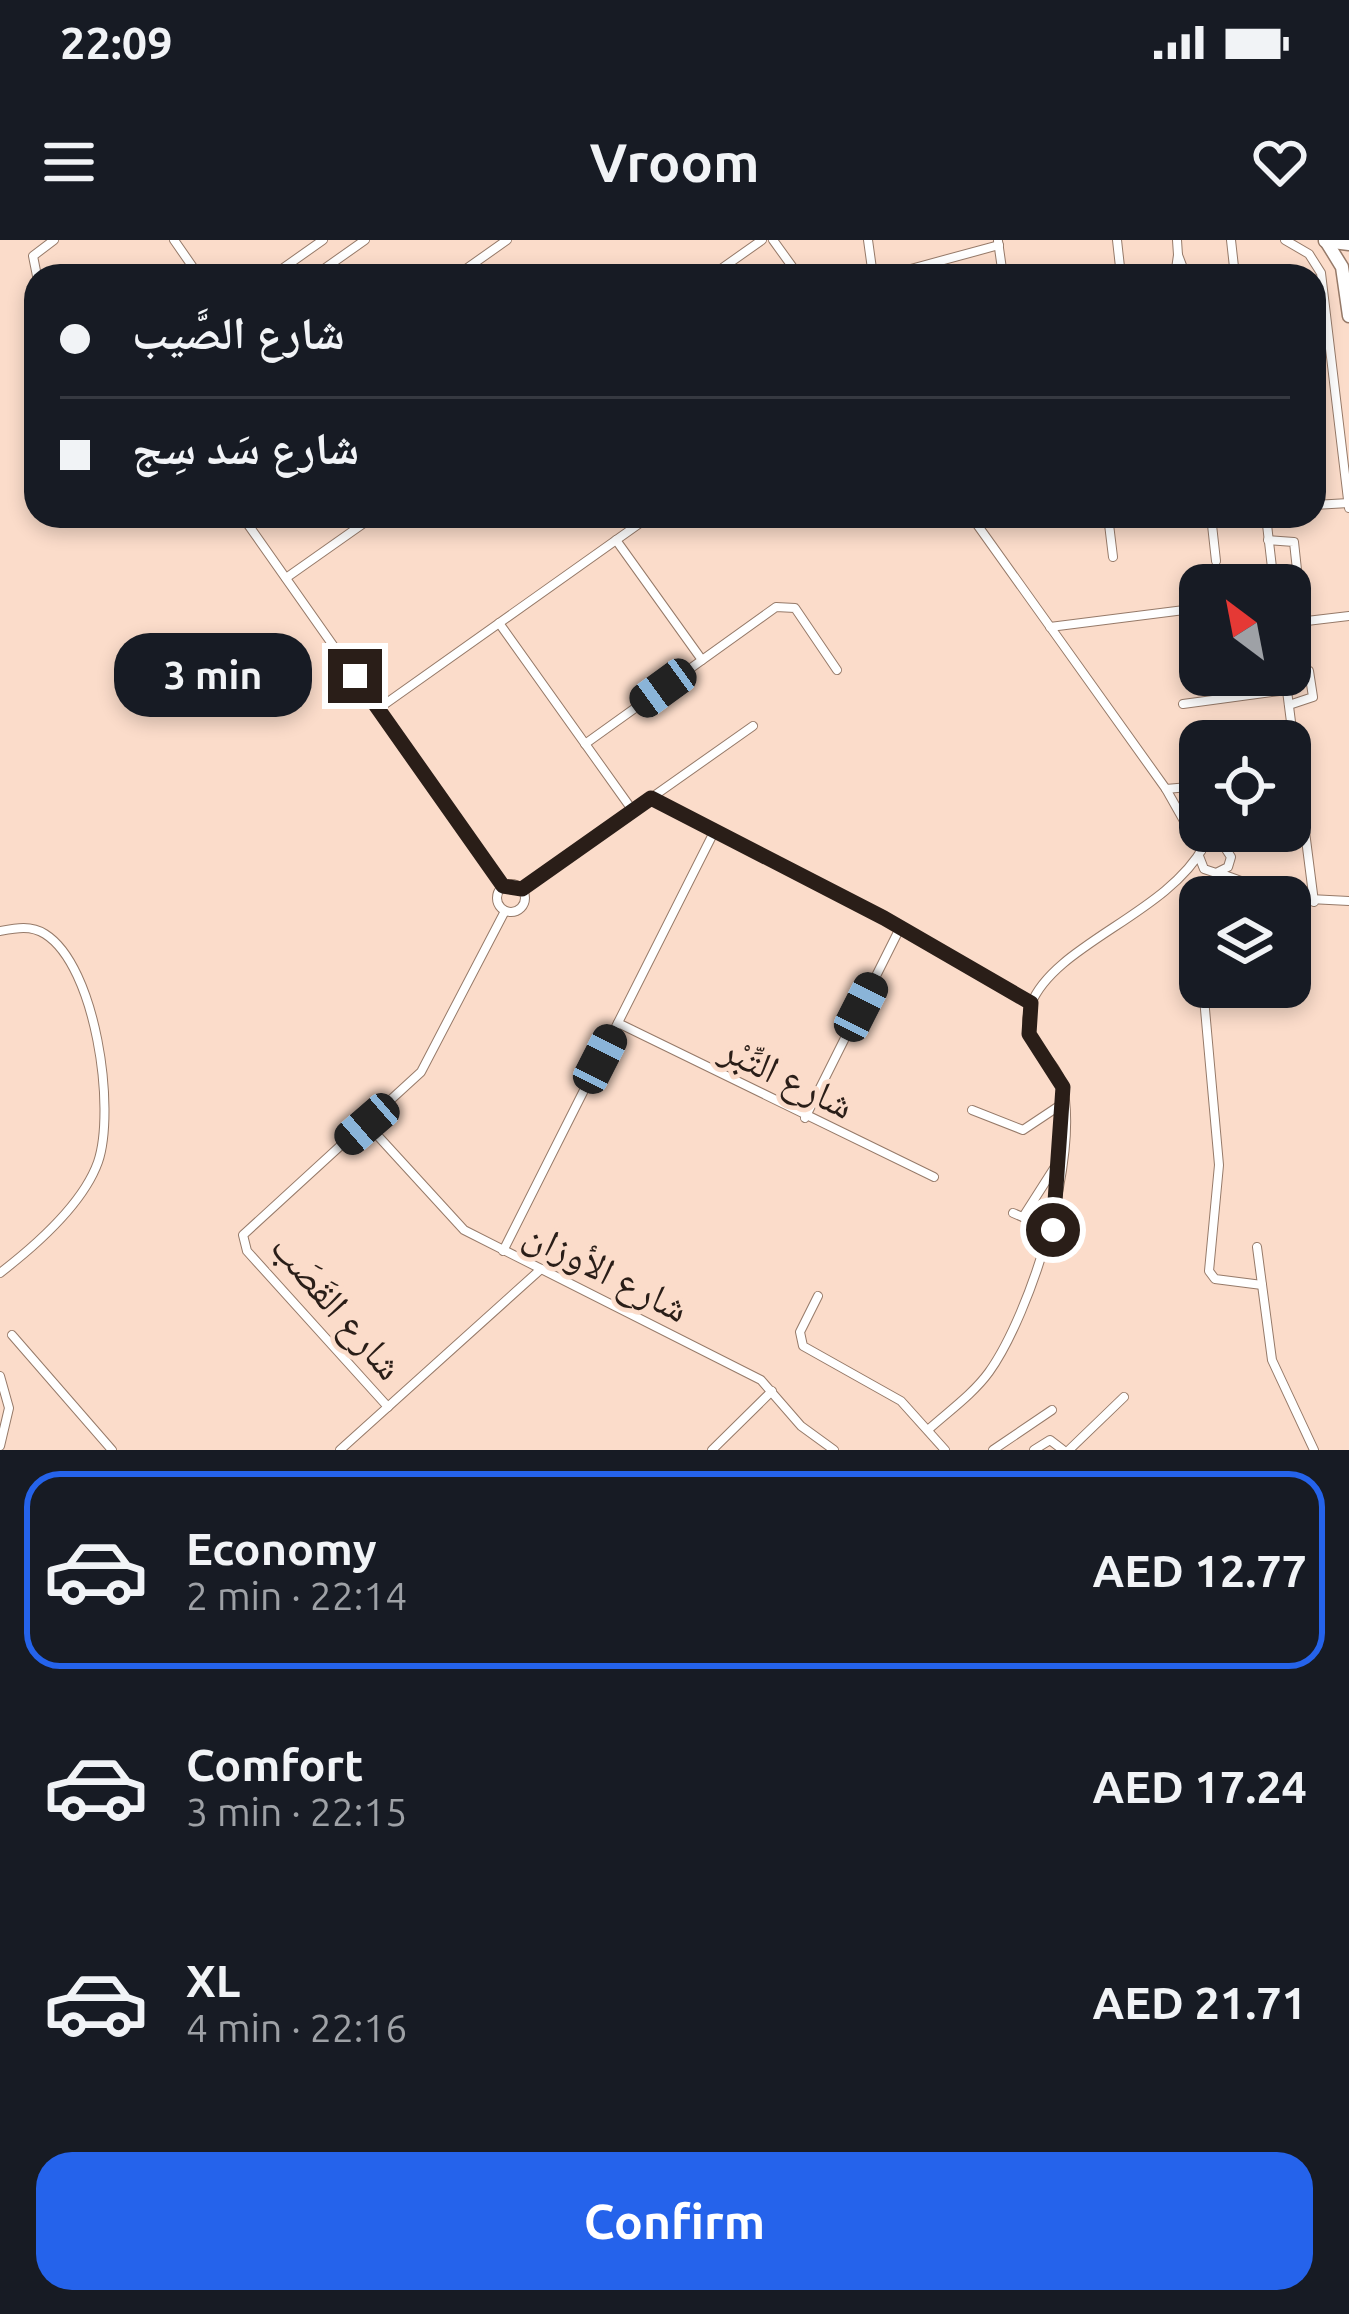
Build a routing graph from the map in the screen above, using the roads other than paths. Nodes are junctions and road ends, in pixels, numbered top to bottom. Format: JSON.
{"nodes":[{"id":1,"x":54,"y":240,"type":"edge"},
{"id":2,"x":323,"y":240,"type":"edge"},
{"id":3,"x":365,"y":240,"type":"edge"},
{"id":4,"x":507,"y":240,"type":"edge"},
{"id":5,"x":762,"y":240,"type":"edge"},
{"id":6,"x":1177,"y":240,"type":"edge"},
{"id":7,"x":1286,"y":240,"type":"edge"},
{"id":8,"x":1325,"y":241,"type":"edge"},
{"id":9,"x":998,"y":242,"type":"edge"},
{"id":10,"x":1349,"y":244,"type":"edge"},
{"id":11,"x":1178,"y":255,"type":"junction"},
{"id":12,"x":35,"y":264,"type":"edge"},
{"id":13,"x":289,"y":264,"type":"edge"},
{"id":14,"x":331,"y":264,"type":"edge"},
{"id":15,"x":473,"y":264,"type":"edge"},
{"id":16,"x":728,"y":264,"type":"edge"},
{"id":17,"x":925,"y":264,"type":"edge"},
{"id":18,"x":1176,"y":264,"type":"edge"},
{"id":19,"x":1181,"y":264,"type":"edge"},
{"id":20,"x":1316,"y":264,"type":"edge"},
{"id":21,"x":1326,"y":314,"type":"edge"},
{"id":22,"x":1349,"y":316,"type":"edge"},
{"id":23,"x":1349,"y":504,"type":"edge"},
{"id":24,"x":251,"y":528,"type":"edge"},
{"id":25,"x":357,"y":528,"type":"edge"},
{"id":26,"x":633,"y":528,"type":"edge"},
{"id":27,"x":980,"y":528,"type":"edge"},
{"id":28,"x":1110,"y":528,"type":"edge"},
{"id":29,"x":1212,"y":528,"type":"edge"},
{"id":30,"x":1267,"y":528,"type":"edge"},
{"id":31,"x":616,"y":540,"type":"junction"},
{"id":32,"x":1268,"y":540,"type":"junction"},
{"id":33,"x":1114,"y":557,"type":"dead end"},
{"id":34,"x":1216,"y":561,"type":"dead end"},
{"id":35,"x":1272,"y":564,"type":"edge"},
{"id":36,"x":1296,"y":564,"type":"edge"},
{"id":37,"x":286,"y":578,"type":"junction"},
{"id":38,"x":1179,"y":611,"type":"edge"},
{"id":39,"x":1349,"y":616,"type":"edge"},
{"id":40,"x":1311,"y":621,"type":"edge"},
{"id":41,"x":499,"y":623,"type":"junction"},
{"id":42,"x":1050,"y":627,"type":"junction"},
{"id":43,"x":702,"y":660,"type":"junction"},
{"id":44,"x":836,"y":670,"type":"dead end"},
{"id":45,"x":1311,"y":684,"type":"edge"},
{"id":46,"x":1242,"y":696,"type":"edge"},
{"id":47,"x":1288,"y":696,"type":"edge"},
{"id":48,"x":1183,"y":704,"type":"dead end"},
{"id":49,"x":1289,"y":705,"type":"junction"},
{"id":50,"x":378,"y":709,"type":"junction"},
{"id":51,"x":1290,"y":720,"type":"edge"},
{"id":52,"x":753,"y":726,"type":"dead end"},
{"id":53,"x":585,"y":744,"type":"junction"},
{"id":54,"x":1179,"y":788,"type":"edge"},
{"id":55,"x":1166,"y":789,"type":"junction"},
{"id":56,"x":651,"y":798,"type":"junction"},
{"id":57,"x":1179,"y":808,"type":"edge"},
{"id":58,"x":633,"y":811,"type":"junction"},
{"id":59,"x":714,"y":832,"type":"junction"},
{"id":60,"x":1230,"y":852,"type":"edge"},
{"id":61,"x":1306,"y":852,"type":"edge"},
{"id":62,"x":1200,"y":854,"type":"joint"},
{"id":63,"x":1232,"y":857,"type":"junction"},
{"id":64,"x":1215,"y":873,"type":"junction"},
{"id":65,"x":1185,"y":876,"type":"edge"},
{"id":66,"x":1203,"y":876,"type":"edge"},
{"id":67,"x":1225,"y":876,"type":"edge"},
{"id":68,"x":1246,"y":876,"type":"edge"},
{"id":69,"x":1179,"y":883,"type":"edge"},
{"id":70,"x":503,"y":886,"type":"junction"},
{"id":71,"x":522,"y":889,"type":"junction"},
{"id":72,"x":1349,"y":901,"type":"edge"},
{"id":73,"x":1311,"y":902,"type":"edge"},
{"id":74,"x":1314,"y":902,"type":"junction"},
{"id":75,"x":505,"y":910,"type":"junction"},
{"id":76,"x":900,"y":928,"type":"junction"},
{"id":77,"x":0,"y":931,"type":"edge"},
{"id":78,"x":1031,"y":1003,"type":"junction"},
{"id":79,"x":1204,"y":1008,"type":"edge"},
{"id":80,"x":618,"y":1023,"type":"junction"},
{"id":81,"x":1064,"y":1103,"type":"junction"},
{"id":82,"x":972,"y":1110,"type":"dead end"},
{"id":83,"x":805,"y":1118,"type":"junction"},
{"id":84,"x":367,"y":1124,"type":"junction"},
{"id":85,"x":1061,"y":1158,"type":"junction"},
{"id":86,"x":934,"y":1177,"type":"dead end"},
{"id":87,"x":1053,"y":1230,"type":"junction"},
{"id":88,"x":1256,"y":1246,"type":"dead end"},
{"id":89,"x":503,"y":1251,"type":"junction"},
{"id":90,"x":541,"y":1269,"type":"junction"},
{"id":91,"x":0,"y":1273,"type":"edge"},
{"id":92,"x":1262,"y":1285,"type":"junction"},
{"id":93,"x":818,"y":1296,"type":"dead end"},
{"id":94,"x":12,"y":1335,"type":"dead end"},
{"id":95,"x":0,"y":1376,"type":"edge"},
{"id":96,"x":772,"y":1390,"type":"junction"},
{"id":97,"x":1124,"y":1397,"type":"dead end"},
{"id":98,"x":388,"y":1408,"type":"junction"},
{"id":99,"x":1052,"y":1410,"type":"dead end"},
{"id":100,"x":929,"y":1429,"type":"junction"},
{"id":101,"x":0,"y":1447,"type":"edge"},
{"id":102,"x":112,"y":1450,"type":"edge"},
{"id":103,"x":340,"y":1450,"type":"edge"},
{"id":104,"x":712,"y":1450,"type":"edge"},
{"id":105,"x":834,"y":1450,"type":"edge"},
{"id":106,"x":945,"y":1450,"type":"edge"},
{"id":107,"x":993,"y":1450,"type":"edge"},
{"id":108,"x":1034,"y":1450,"type":"edge"},
{"id":109,"x":1066,"y":1450,"type":"edge"},
{"id":110,"x":1315,"y":1450,"type":"edge"}],
"edges":[{"from":1,"to":12,"type":"street"},
{"from":2,"to":13,"type":"street"},
{"from":3,"to":14,"type":"street"},
{"from":4,"to":15,"type":"street"},
{"from":5,"to":16,"type":"street"},
{"from":6,"to":11,"type":"street"},
{"from":7,"to":20,"type":"street"},
{"from":8,"to":10,"type":"highway"},
{"from":8,"to":22,"type":"highway"},
{"from":9,"to":17,"type":"street"},
{"from":11,"to":18,"type":"street"},
{"from":11,"to":19,"type":"street"},
{"from":21,"to":23,"type":"street"},
{"from":24,"to":37,"type":"street"},
{"from":25,"to":37,"type":"street"},
{"from":26,"to":31,"type":"street"},
{"from":27,"to":42,"type":"street"},
{"from":28,"to":33,"type":"street"},
{"from":29,"to":34,"type":"street"},
{"from":30,"to":32,"type":"street"},
{"from":31,"to":41,"type":"street"},
{"from":31,"to":43,"type":"street"},
{"from":32,"to":35,"type":"street"},
{"from":32,"to":36,"type":"street"},
{"from":37,"to":50,"type":"street"},
{"from":38,"to":42,"type":"street"},
{"from":39,"to":40,"type":"street"},
{"from":41,"to":50,"type":"street"},
{"from":41,"to":53,"type":"street"},
{"from":42,"to":55,"type":"street"},
{"from":43,"to":44,"type":"street"},
{"from":43,"to":53,"type":"street"},
{"from":45,"to":49,"type":"street"},
{"from":46,"to":48,"type":"street"},
{"from":47,"to":49,"type":"street"},
{"from":49,"to":51,"type":"street"},
{"from":50,"to":70,"type":"street"},
{"from":52,"to":56,"type":"street"},
{"from":53,"to":58,"type":"street"},
{"from":54,"to":55,"type":"street"},
{"from":55,"to":57,"type":"street"},
{"from":56,"to":58,"type":"street"},
{"from":56,"to":59,"type":"street"},
{"from":58,"to":71,"type":"street"},
{"from":59,"to":76,"type":"street"},
{"from":59,"to":80,"type":"street"},
{"from":60,"to":63,"type":"street"},
{"from":61,"to":74,"type":"street"},
{"from":62,"to":64,"type":"street"},
{"from":62,"to":65,"type":"street"},
{"from":63,"to":64,"type":"street"},
{"from":63,"to":68,"type":"street"},
{"from":64,"to":66,"type":"street"},
{"from":64,"to":67,"type":"street"},
{"from":69,"to":78,"type":"street"},
{"from":70,"to":71,"type":"street"},
{"from":70,"to":75,"type":"street"},
{"from":71,"to":75,"type":"street","name":"شارع القَصَب"},
{"from":72,"to":74,"type":"street"},
{"from":73,"to":74,"type":"street"},
{"from":75,"to":84,"type":"street","name":"شارع القَصَب"},
{"from":76,"to":78,"type":"street"},
{"from":76,"to":83,"type":"street"},
{"from":77,"to":91,"type":"street"},
{"from":78,"to":81,"type":"street"},
{"from":79,"to":92,"type":"street"},
{"from":80,"to":83,"type":"street","name":"شارع التِّبْر"},
{"from":80,"to":89,"type":"street"},
{"from":81,"to":82,"type":"street"},
{"from":81,"to":85,"type":"street"},
{"from":83,"to":86,"type":"street","name":"شارع التِّبْر"},
{"from":84,"to":89,"type":"street","name":"شارع الأوزان"},
{"from":84,"to":98,"type":"street","name":"شارع القَصَب"},
{"from":85,"to":87,"type":"street"},
{"from":85,"to":87,"type":"street"},
{"from":87,"to":100,"type":"street"},
{"from":88,"to":92,"type":"street"},
{"from":89,"to":90,"type":"street","name":"شارع الأوزان"},
{"from":90,"to":96,"type":"street","name":"شارع الأوزان"},
{"from":90,"to":98,"type":"street"},
{"from":92,"to":110,"type":"street"},
{"from":93,"to":100,"type":"street"},
{"from":94,"to":102,"type":"street"},
{"from":95,"to":101,"type":"street"},
{"from":96,"to":104,"type":"street"},
{"from":96,"to":105,"type":"street","name":"شارع الأوزان"},
{"from":97,"to":109,"type":"street"},
{"from":98,"to":103,"type":"street"},
{"from":99,"to":107,"type":"street"},
{"from":100,"to":106,"type":"street"},
{"from":108,"to":109,"type":"street"}]}
